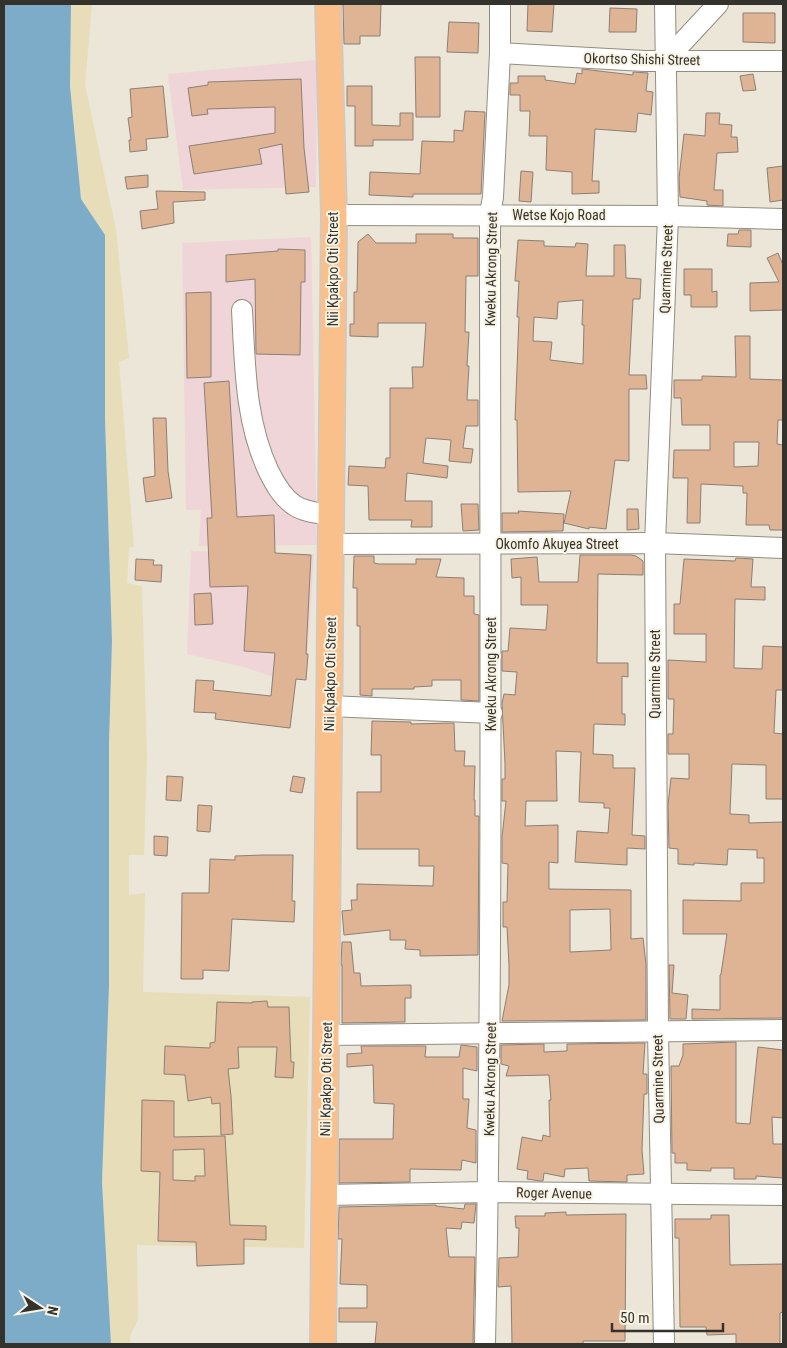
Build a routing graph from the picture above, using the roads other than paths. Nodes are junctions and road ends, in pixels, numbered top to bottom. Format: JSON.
{"nodes":[{"id":1,"x":328,"y":4,"type":"edge"},
{"id":2,"x":500,"y":4,"type":"edge"},
{"id":3,"x":665,"y":4,"type":"edge"},
{"id":4,"x":718,"y":4,"type":"edge"},
{"id":5,"x":500,"y":53,"type":"junction"},
{"id":6,"x":666,"y":60,"type":"junction"},
{"id":7,"x":783,"y":61,"type":"edge"},
{"id":8,"x":490,"y":214,"type":"junction"},
{"id":9,"x":334,"y":215,"type":"junction"},
{"id":10,"x":668,"y":216,"type":"junction"},
{"id":11,"x":783,"y":219,"type":"edge"},
{"id":12,"x":242,"y":310,"type":"dead end"},
{"id":13,"x":330,"y":515,"type":"junction"},
{"id":14,"x":331,"y":544,"type":"junction"},
{"id":15,"x":490,"y":544,"type":"junction"},
{"id":16,"x":655,"y":544,"type":"junction"},
{"id":17,"x":783,"y":548,"type":"edge"},
{"id":18,"x":329,"y":706,"type":"junction"},
{"id":19,"x":492,"y":713,"type":"junction"},
{"id":20,"x":783,"y":1030,"type":"edge"},
{"id":21,"x":658,"y":1031,"type":"junction"},
{"id":22,"x":490,"y":1032,"type":"junction"},
{"id":23,"x":326,"y":1035,"type":"junction"},
{"id":24,"x":488,"y":1192,"type":"junction"},
{"id":25,"x":325,"y":1195,"type":"junction"},
{"id":26,"x":660,"y":1195,"type":"junction"},
{"id":27,"x":783,"y":1195,"type":"edge"},
{"id":28,"x":323,"y":1344,"type":"edge"},
{"id":29,"x":485,"y":1344,"type":"edge"},
{"id":30,"x":664,"y":1344,"type":"edge"}],
"edges":[{"from":1,"to":9,"type":"main road","name":"Nii Kpakpo Oti Street"},
{"from":2,"to":5,"type":"street","name":"Kweku Akrong Street"},
{"from":3,"to":6,"type":"street","name":"Quarmine Street"},
{"from":4,"to":6,"type":"street"},
{"from":5,"to":6,"type":"street","name":"Okortso Shishi Street"},
{"from":5,"to":8,"type":"street","name":"Kweku Akrong Street"},
{"from":6,"to":7,"type":"street","name":"Okortso Shishi Street"},
{"from":6,"to":10,"type":"street","name":"Quarmine Street"},
{"from":8,"to":9,"type":"street","name":"Wetse Kojo Road"},
{"from":8,"to":10,"type":"street","name":"Wetse Kojo Road"},
{"from":8,"to":15,"type":"street","name":"Kweku Akrong Street"},
{"from":9,"to":13,"type":"main road","name":"Nii Kpakpo Oti Street"},
{"from":10,"to":11,"type":"street","name":"Wetse Kojo Road"},
{"from":10,"to":16,"type":"street","name":"Quarmine Street"},
{"from":12,"to":13,"type":"street"},
{"from":13,"to":14,"type":"main road","name":"Nii Kpakpo Oti Street"},
{"from":14,"to":15,"type":"street","name":"Okomfo Akuyea Street"},
{"from":14,"to":18,"type":"main road","name":"Nii Kpakpo Oti Street"},
{"from":15,"to":16,"type":"street","name":"Okomfo Akuyea Street"},
{"from":15,"to":19,"type":"street","name":"Kweku Akrong Street"},
{"from":16,"to":17,"type":"street","name":"Okomfo Akuyea Street"},
{"from":16,"to":21,"type":"street","name":"Quarmine Street"},
{"from":18,"to":19,"type":"street"},
{"from":18,"to":23,"type":"main road","name":"Nii Kpakpo Oti Street"},
{"from":19,"to":22,"type":"street","name":"Kweku Akrong Street"},
{"from":20,"to":21,"type":"street"},
{"from":21,"to":22,"type":"street"},
{"from":21,"to":26,"type":"street","name":"Quarmine Street"},
{"from":22,"to":23,"type":"street"},
{"from":22,"to":24,"type":"street","name":"Kweku Akrong Street"},
{"from":23,"to":25,"type":"main road","name":"Nii Kpakpo Oti Street"},
{"from":24,"to":25,"type":"street","name":"Roger Avenue"},
{"from":24,"to":26,"type":"street","name":"Roger Avenue"},
{"from":24,"to":29,"type":"street","name":"Kweku Akrong Street"},
{"from":25,"to":28,"type":"main road","name":"Nii Kpakpo Oti Street"},
{"from":26,"to":27,"type":"street","name":"Roger Avenue"},
{"from":26,"to":30,"type":"street","name":"Quarmine Street"}]}
